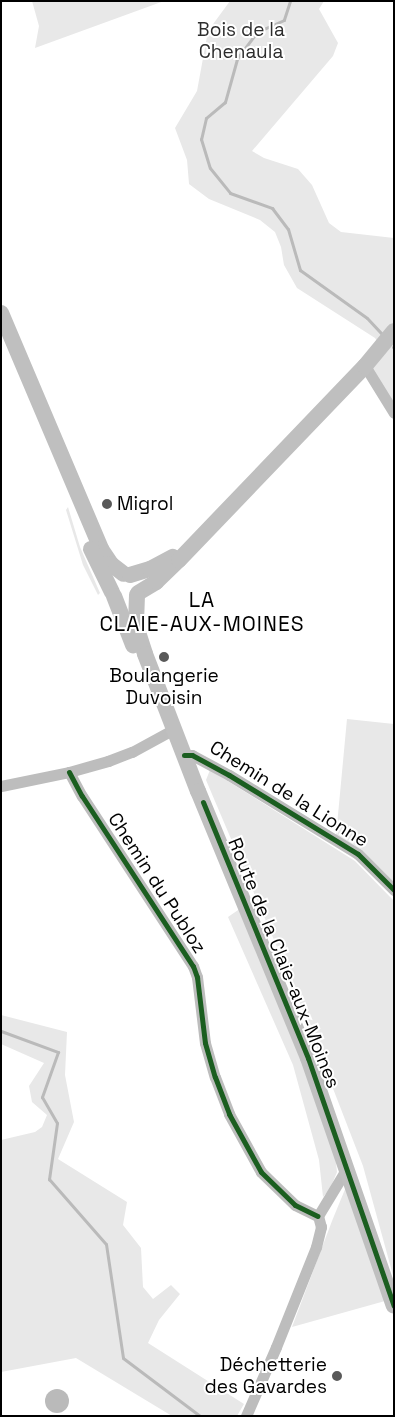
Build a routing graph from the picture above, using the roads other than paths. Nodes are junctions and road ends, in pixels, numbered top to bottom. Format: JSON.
{"nodes":[{"id":1,"x":1,"y":313,"type":"edge"},
{"id":2,"x":394,"y":331,"type":"edge"},
{"id":3,"x":20,"y":360,"type":"junction"},
{"id":4,"x":365,"y":366,"type":"junction"},
{"id":5,"x":394,"y":413,"type":"edge"},
{"id":6,"x":196,"y":542,"type":"junction"},
{"id":7,"x":127,"y":574,"type":"junction"},
{"id":8,"x":113,"y":594,"type":"junction"},
{"id":9,"x":138,"y":594,"type":"junction"},
{"id":10,"x":160,"y":695,"type":"junction"},
{"id":11,"x":174,"y":729,"type":"junction"},
{"id":12,"x":184,"y":755,"type":"junction"},
{"id":13,"x":69,"y":772,"type":"junction"},
{"id":14,"x":1,"y":786,"type":"edge"},
{"id":15,"x":394,"y":890,"type":"edge"},
{"id":16,"x":347,"y":1168,"type":"junction"},
{"id":17,"x":318,"y":1216,"type":"junction"},
{"id":18,"x":394,"y":1306,"type":"edge"},
{"id":19,"x":246,"y":1416,"type":"edge"}],
"edges":[{"from":1,"to":3,"type":"main road","name":"Route de la Claie-aux-Moines"},
{"from":2,"to":4,"type":"main road"},
{"from":3,"to":7,"type":"main road","name":"Route de la Claie-aux-Moines"},
{"from":3,"to":8,"type":"main road","name":"Route de la Claie-aux-Moines"},
{"from":4,"to":5,"type":"street"},
{"from":4,"to":6,"type":"main road"},
{"from":6,"to":7,"type":"main road"},
{"from":6,"to":9,"type":"main road"},
{"from":7,"to":8,"type":"main road"},
{"from":7,"to":9,"type":"main road"},
{"from":8,"to":9,"type":"main road"},
{"from":8,"to":10,"type":"main road","name":"Route de la Claie-aux-Moines"},
{"from":9,"to":10,"type":"main road","name":"Route de la Claie-aux-Moines"},
{"from":10,"to":11,"type":"main road","name":"Route de la Claie-aux-Moines"},
{"from":11,"to":12,"type":"main road","name":"Route de la Claie-aux-Moines"},
{"from":11,"to":13,"type":"street"},
{"from":12,"to":15,"type":"street","name":"Chemin de la Lionne"},
{"from":12,"to":16,"type":"main road","name":"Route de la Claie-aux-Moines"},
{"from":13,"to":14,"type":"street"},
{"from":13,"to":17,"type":"street","name":"Chemin du Publoz"},
{"from":16,"to":17,"type":"street"},
{"from":16,"to":18,"type":"main road","name":"Route de la Claie-aux-Moines"},
{"from":17,"to":19,"type":"street"}]}
